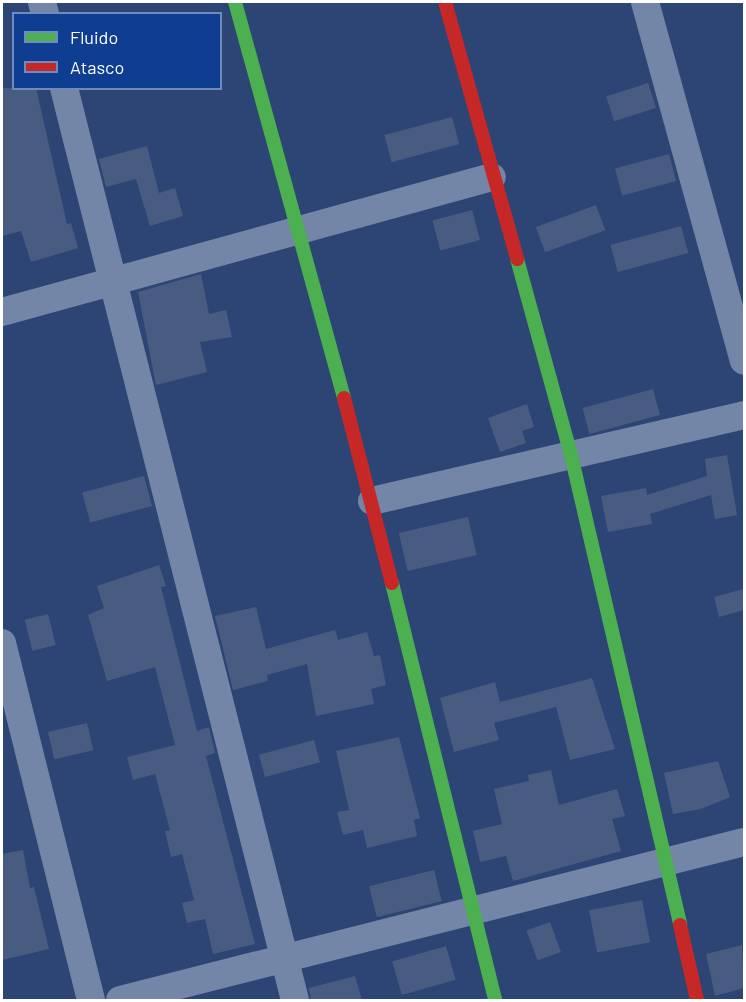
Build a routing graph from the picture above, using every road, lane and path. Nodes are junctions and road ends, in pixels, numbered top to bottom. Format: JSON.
{"nodes":[{"id":1,"x":234,"y":2,"type":"edge"},
{"id":2,"x":445,"y":2,"type":"edge"},
{"id":3,"x":645,"y":2,"type":"edge"},
{"id":4,"x":64,"y":90,"type":"edge"},
{"id":5,"x":492,"y":177,"type":"junction"},
{"id":6,"x":295,"y":231,"type":"junction"},
{"id":7,"x":112,"y":281,"type":"junction"},
{"id":8,"x":2,"y":312,"type":"edge"},
{"id":9,"x":744,"y":361,"type":"edge"},
{"id":10,"x":744,"y":415,"type":"edge"},
{"id":11,"x":571,"y":455,"type":"junction"},
{"id":12,"x":372,"y":501,"type":"junction"},
{"id":13,"x":2,"y":643,"type":"edge"},
{"id":14,"x":744,"y":842,"type":"edge"},
{"id":15,"x":667,"y":861,"type":"junction"},
{"id":16,"x":472,"y":911,"type":"junction"},
{"id":17,"x":285,"y":958,"type":"junction"},
{"id":18,"x":91,"y":1000,"type":"edge"},
{"id":19,"x":120,"y":1000,"type":"edge"},
{"id":20,"x":296,"y":1000,"type":"edge"},
{"id":21,"x":495,"y":1000,"type":"edge"},
{"id":22,"x":697,"y":1000,"type":"edge"}],
"edges":[{"from":1,"to":6,"type":"street"},
{"from":2,"to":5,"type":"street"},
{"from":3,"to":9,"type":"street"},
{"from":4,"to":7,"type":"street"},
{"from":5,"to":6,"type":"street"},
{"from":5,"to":11,"type":"street"},
{"from":6,"to":7,"type":"street"},
{"from":6,"to":12,"type":"street"},
{"from":7,"to":8,"type":"street"},
{"from":7,"to":17,"type":"street"},
{"from":10,"to":11,"type":"street"},
{"from":11,"to":12,"type":"street"},
{"from":11,"to":15,"type":"street"},
{"from":12,"to":16,"type":"street"},
{"from":13,"to":18,"type":"street"},
{"from":14,"to":15,"type":"street"},
{"from":15,"to":16,"type":"street"},
{"from":15,"to":22,"type":"street"},
{"from":16,"to":17,"type":"street"},
{"from":16,"to":21,"type":"street"},
{"from":17,"to":19,"type":"street"},
{"from":17,"to":20,"type":"street"}]}
